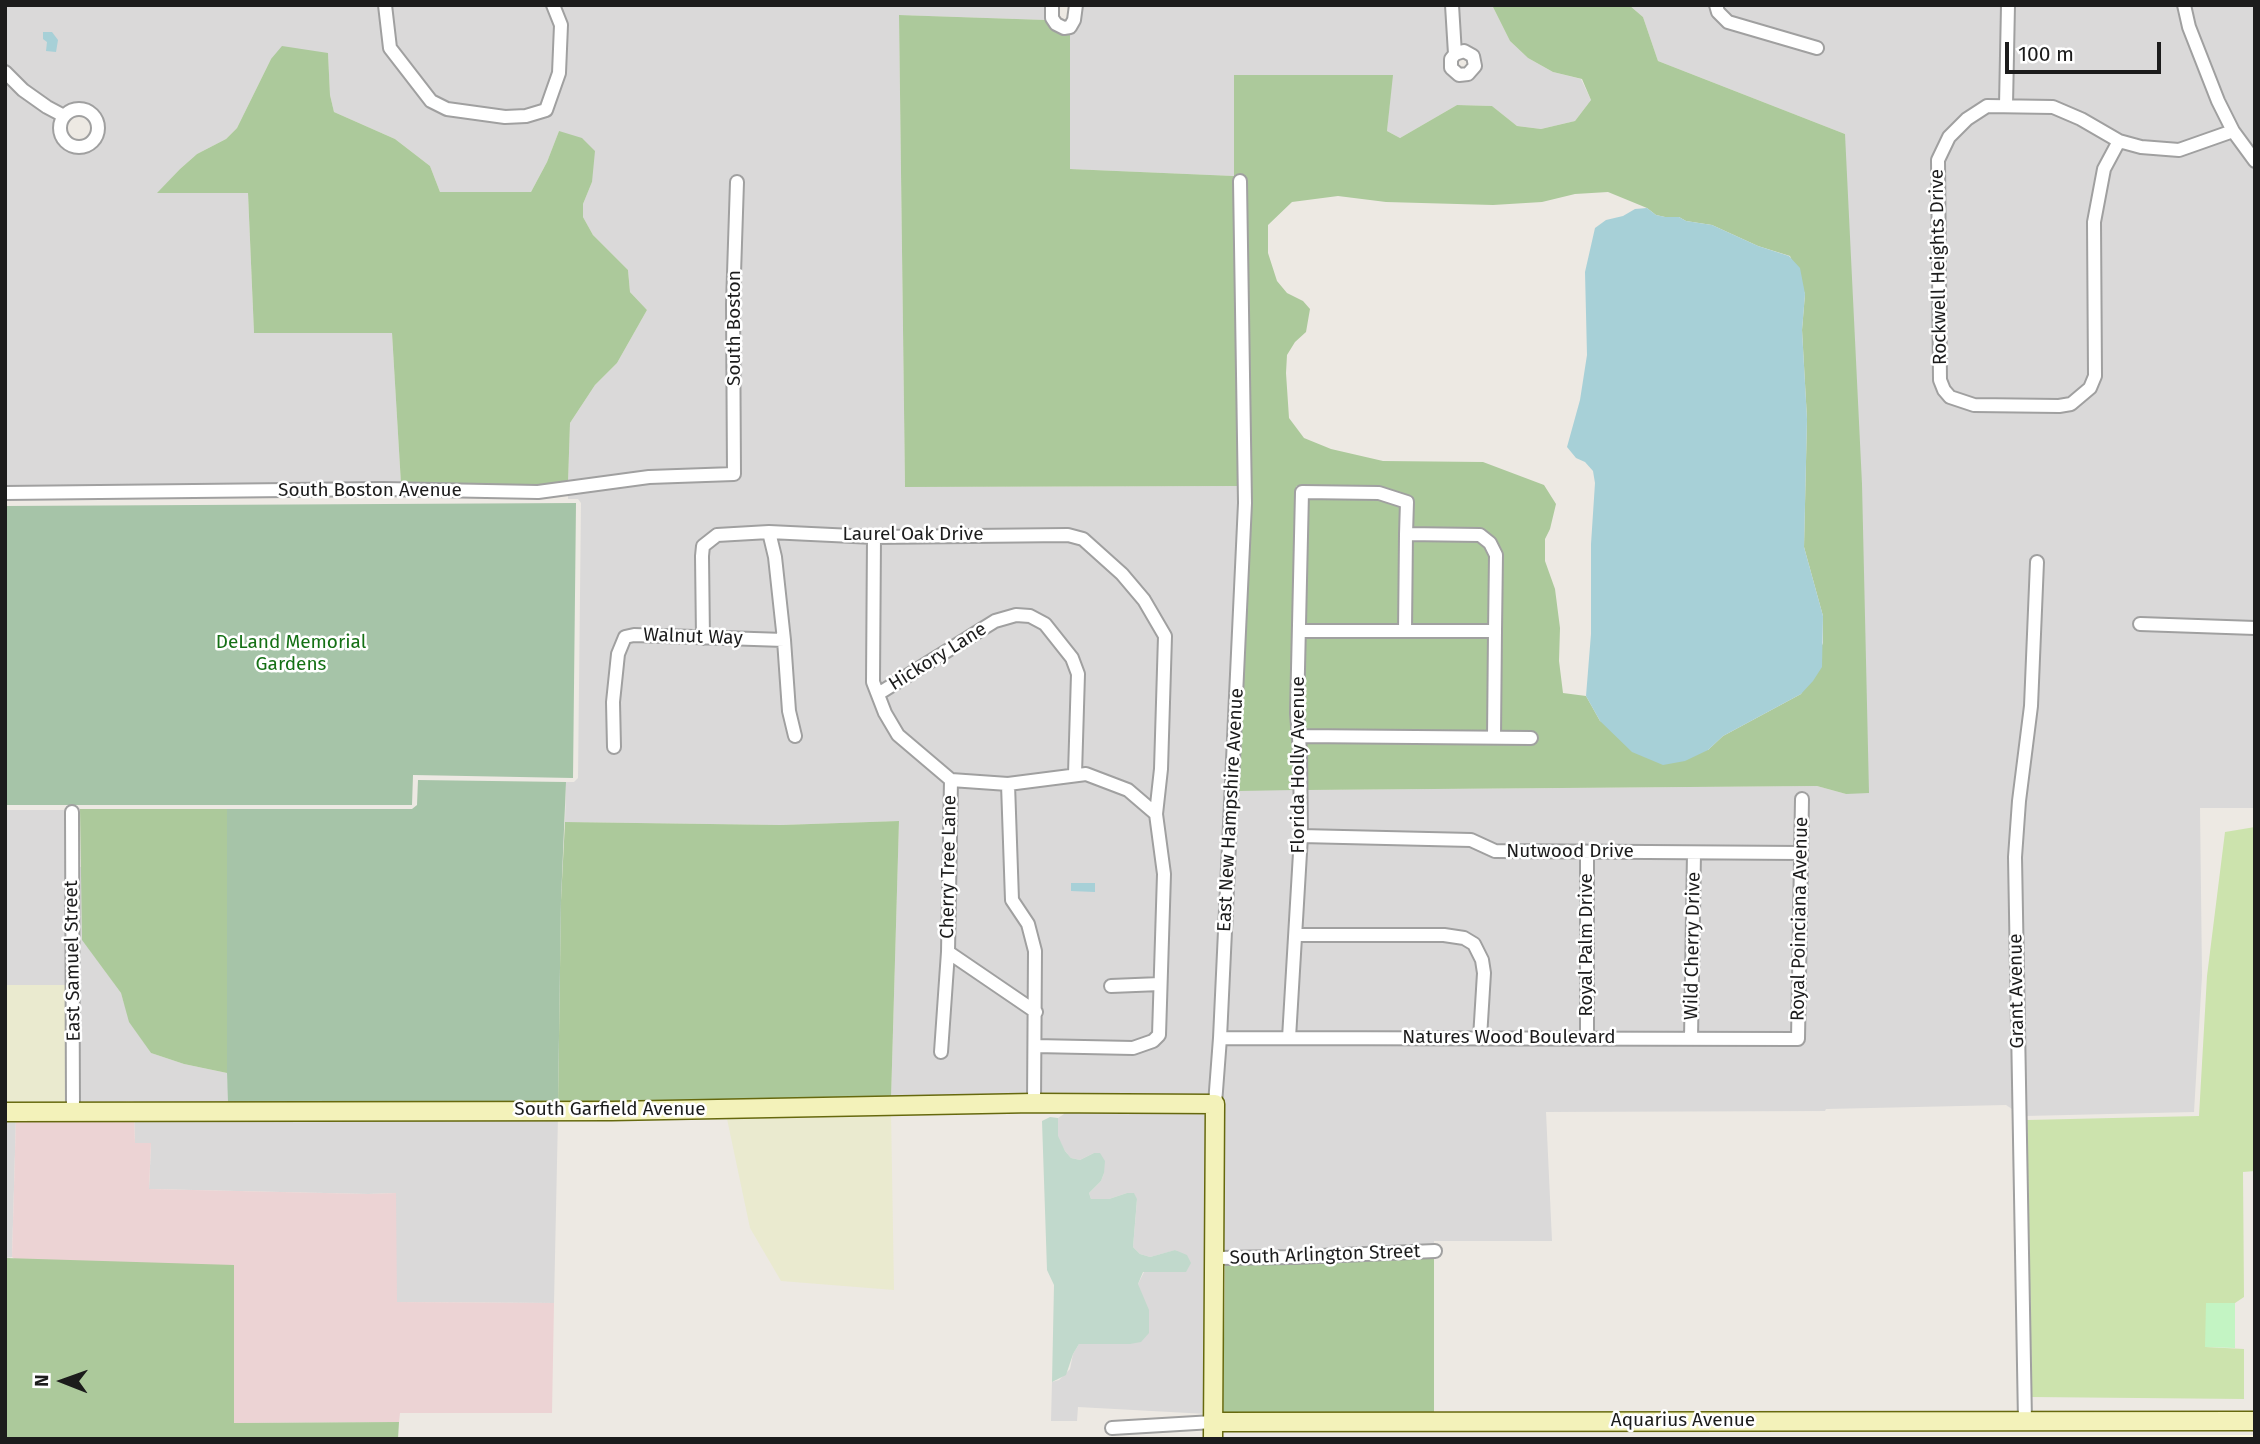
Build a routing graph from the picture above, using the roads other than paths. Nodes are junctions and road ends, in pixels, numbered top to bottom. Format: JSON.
{"nodes":[{"id":1,"x":386,"y":5,"type":"edge"},
{"id":2,"x":554,"y":5,"type":"edge"},
{"id":3,"x":1052,"y":5,"type":"edge"},
{"id":4,"x":1076,"y":5,"type":"edge"},
{"id":5,"x":1452,"y":5,"type":"edge"},
{"id":6,"x":1716,"y":5,"type":"edge"},
{"id":7,"x":2008,"y":5,"type":"edge"},
{"id":8,"x":2184,"y":5,"type":"edge"},
{"id":9,"x":1817,"y":48,"type":"dead end"},
{"id":10,"x":1455,"y":54,"type":"dead end"},
{"id":11,"x":5,"y":72,"type":"edge"},
{"id":12,"x":2006,"y":105,"type":"junction"},
{"id":13,"x":64,"y":116,"type":"dead end"},
{"id":14,"x":2233,"y":131,"type":"junction"},
{"id":15,"x":2119,"y":141,"type":"junction"},
{"id":16,"x":2255,"y":162,"type":"edge"},
{"id":17,"x":1240,"y":181,"type":"dead end"},
{"id":18,"x":737,"y":182,"type":"dead end"},
{"id":19,"x":734,"y":474,"type":"joint"},
{"id":20,"x":5,"y":493,"type":"edge"},
{"id":21,"x":769,"y":532,"type":"junction"},
{"id":22,"x":1406,"y":534,"type":"junction"},
{"id":23,"x":874,"y":537,"type":"junction"},
{"id":24,"x":2037,"y":562,"type":"dead end"},
{"id":25,"x":2140,"y":624,"type":"dead end"},
{"id":26,"x":2255,"y":628,"type":"edge"},
{"id":27,"x":1300,"y":631,"type":"junction"},
{"id":28,"x":1405,"y":631,"type":"junction"},
{"id":29,"x":1495,"y":631,"type":"junction"},
{"id":30,"x":703,"y":638,"type":"junction"},
{"id":31,"x":784,"y":640,"type":"junction"},
{"id":32,"x":878,"y":694,"type":"junction"},
{"id":33,"x":795,"y":736,"type":"dead end"},
{"id":34,"x":1299,"y":736,"type":"junction"},
{"id":35,"x":1494,"y":737,"type":"junction"},
{"id":36,"x":1531,"y":738,"type":"dead end"},
{"id":37,"x":614,"y":747,"type":"dead end"},
{"id":38,"x":1075,"y":774,"type":"junction"},
{"id":39,"x":951,"y":780,"type":"junction"},
{"id":40,"x":1008,"y":783,"type":"junction"},
{"id":41,"x":1802,"y":799,"type":"dead end"},
{"id":42,"x":72,"y":812,"type":"dead end"},
{"id":43,"x":1156,"y":814,"type":"junction"},
{"id":44,"x":1301,"y":836,"type":"junction"},
{"id":45,"x":1587,"y":852,"type":"junction"},
{"id":46,"x":1694,"y":853,"type":"junction"},
{"id":47,"x":1801,"y":853,"type":"junction"},
{"id":48,"x":1296,"y":935,"type":"junction"},
{"id":49,"x":948,"y":952,"type":"junction"},
{"id":50,"x":1160,"y":984,"type":"junction"},
{"id":51,"x":1111,"y":986,"type":"dead end"},
{"id":52,"x":1036,"y":1012,"type":"junction"},
{"id":53,"x":1220,"y":1038,"type":"junction"},
{"id":54,"x":1289,"y":1038,"type":"junction"},
{"id":55,"x":1480,"y":1038,"type":"junction"},
{"id":56,"x":1587,"y":1039,"type":"junction"},
{"id":57,"x":1691,"y":1039,"type":"junction"},
{"id":58,"x":1798,"y":1039,"type":"joint"},
{"id":59,"x":1035,"y":1046,"type":"junction"},
{"id":60,"x":941,"y":1052,"type":"dead end"},
{"id":61,"x":1034,"y":1103,"type":"junction"},
{"id":62,"x":1215,"y":1104,"type":"junction"},
{"id":63,"x":73,"y":1110,"type":"junction"},
{"id":64,"x":5,"y":1112,"type":"edge"},
{"id":65,"x":1435,"y":1251,"type":"dead end"},
{"id":66,"x":1216,"y":1258,"type":"junction"},
{"id":67,"x":2025,"y":1421,"type":"junction"},
{"id":68,"x":2255,"y":1421,"type":"edge"},
{"id":69,"x":1111,"y":1428,"type":"dead end"},
{"id":70,"x":1213,"y":1430,"type":"edge"}],
"edges":[{"from":1,"to":2,"type":"street"},
{"from":3,"to":4,"type":"street"},
{"from":5,"to":10,"type":"street"},
{"from":6,"to":9,"type":"street"},
{"from":7,"to":12,"type":"street"},
{"from":8,"to":14,"type":"street"},
{"from":11,"to":13,"type":"street"},
{"from":12,"to":15,"type":"street","name":"Rockwell Heights Drive"},
{"from":12,"to":15,"type":"street","name":"Rockwell Heights Drive"},
{"from":14,"to":15,"type":"street","name":"Rockwell Heights Drive"},
{"from":14,"to":16,"type":"street"},
{"from":17,"to":53,"type":"street","name":"East New Hampshire Avenue"},
{"from":18,"to":19,"type":"street","name":"South Boston"},
{"from":19,"to":20,"type":"street","name":"South Boston Avenue"},
{"from":21,"to":23,"type":"street","name":"Laurel Oak Drive"},
{"from":21,"to":30,"type":"street","name":"Laurel Oak Drive"},
{"from":21,"to":31,"type":"street"},
{"from":22,"to":27,"type":"street","name":"Florida Holly Avenue"},
{"from":22,"to":28,"type":"street"},
{"from":22,"to":29,"type":"street"},
{"from":23,"to":32,"type":"street","name":"Cherry Tree Lane"},
{"from":23,"to":43,"type":"street","name":"Laurel Oak Drive"},
{"from":24,"to":67,"type":"street","name":"Grant Avenue"},
{"from":25,"to":26,"type":"street"},
{"from":27,"to":28,"type":"street"},
{"from":27,"to":34,"type":"street","name":"Florida Holly Avenue"},
{"from":28,"to":29,"type":"street"},
{"from":29,"to":35,"type":"street"},
{"from":30,"to":31,"type":"street","name":"Walnut Way"},
{"from":30,"to":37,"type":"street","name":"Walnut Way"},
{"from":31,"to":33,"type":"street"},
{"from":32,"to":38,"type":"street","name":"Hickory Lane"},
{"from":32,"to":39,"type":"street","name":"Cherry Tree Lane"},
{"from":34,"to":35,"type":"street"},
{"from":34,"to":44,"type":"street","name":"Florida Holly Avenue"},
{"from":35,"to":36,"type":"street"},
{"from":38,"to":40,"type":"street"},
{"from":38,"to":43,"type":"street"},
{"from":39,"to":40,"type":"street"},
{"from":39,"to":49,"type":"street","name":"Cherry Tree Lane"},
{"from":40,"to":52,"type":"street"},
{"from":41,"to":47,"type":"street","name":"Royal Poinciana Avenue"},
{"from":42,"to":63,"type":"street","name":"East Samuel Street"},
{"from":43,"to":50,"type":"street","name":"Laurel Oak Drive"},
{"from":44,"to":45,"type":"street","name":"Nutwood Drive"},
{"from":44,"to":48,"type":"street","name":"Florida Holly Avenue"},
{"from":45,"to":46,"type":"street","name":"Nutwood Drive"},
{"from":45,"to":56,"type":"street","name":"Royal Palm Drive"},
{"from":46,"to":47,"type":"street","name":"Nutwood Drive"},
{"from":46,"to":57,"type":"street","name":"Wild Cherry Drive"},
{"from":47,"to":58,"type":"street","name":"Royal Poinciana Avenue"},
{"from":48,"to":54,"type":"street","name":"Florida Holly Avenue"},
{"from":48,"to":55,"type":"street"},
{"from":49,"to":52,"type":"street","name":"Cherry Tree Lane"},
{"from":49,"to":60,"type":"street"},
{"from":50,"to":51,"type":"street"},
{"from":50,"to":59,"type":"street","name":"Laurel Oak Drive"},
{"from":52,"to":59,"type":"street"},
{"from":53,"to":54,"type":"street","name":"Natures Wood Boulevard"},
{"from":53,"to":62,"type":"street","name":"East New Hampshire Avenue"},
{"from":54,"to":55,"type":"street","name":"Natures Wood Boulevard"},
{"from":55,"to":56,"type":"street","name":"Natures Wood Boulevard"},
{"from":56,"to":57,"type":"street","name":"Natures Wood Boulevard"},
{"from":57,"to":58,"type":"street","name":"Natures Wood Boulevard"},
{"from":59,"to":61,"type":"street"},
{"from":61,"to":62,"type":"street","name":"South Garfield Avenue"},
{"from":61,"to":63,"type":"street","name":"South Garfield Avenue"},
{"from":62,"to":66,"type":"street","name":"East New Hampshire Avenue"},
{"from":63,"to":64,"type":"street","name":"South Garfield Avenue"},
{"from":65,"to":66,"type":"street","name":"South Arlington Street"},
{"from":66,"to":70,"type":"street","name":"East New Hampshire Avenue"},
{"from":67,"to":68,"type":"street","name":"Aquarius Avenue"},
{"from":67,"to":70,"type":"street","name":"Aquarius Avenue"},
{"from":69,"to":70,"type":"street","name":"Aquarius Avenue"}]}
